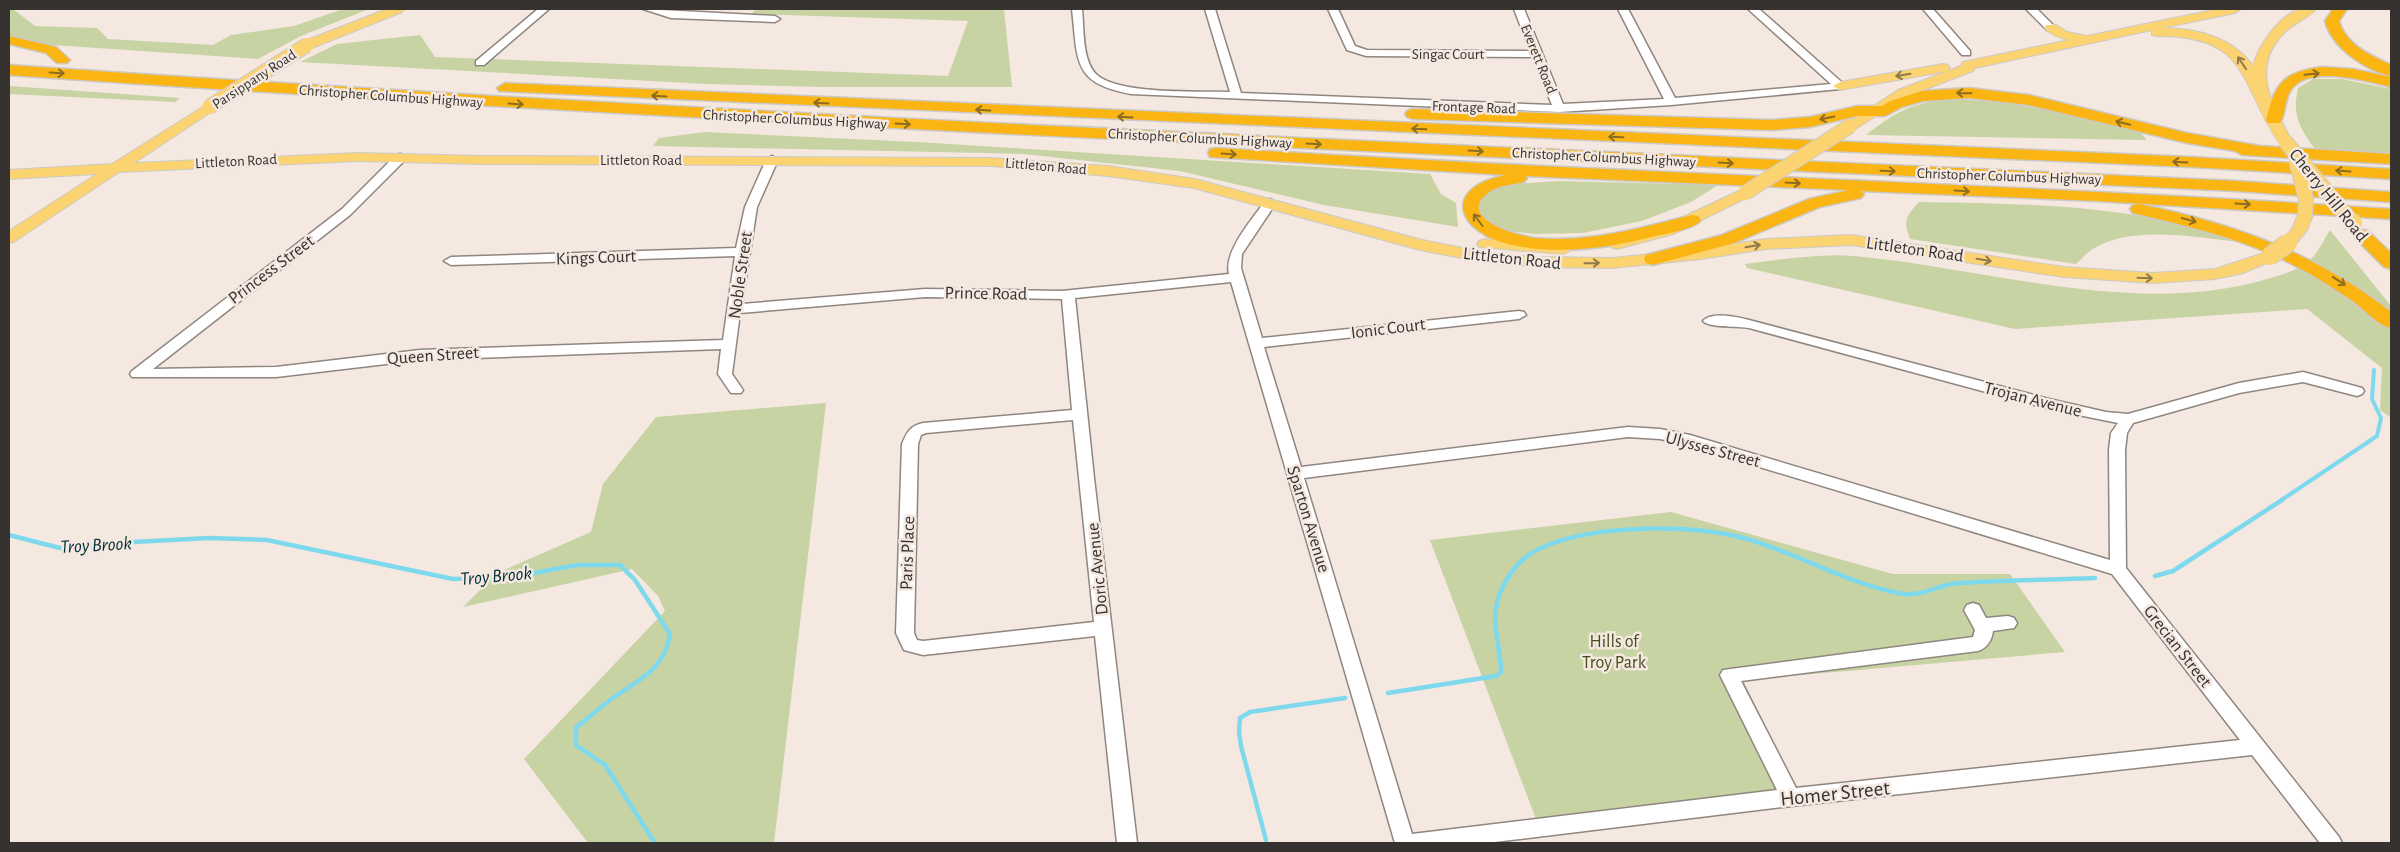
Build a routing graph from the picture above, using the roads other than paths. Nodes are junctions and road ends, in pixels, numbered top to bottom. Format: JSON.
{"nodes":[{"id":1,"x":398,"y":9,"type":"edge"},
{"id":2,"x":544,"y":9,"type":"edge"},
{"id":3,"x":648,"y":9,"type":"edge"},
{"id":4,"x":1077,"y":9,"type":"edge"},
{"id":5,"x":1210,"y":9,"type":"edge"},
{"id":6,"x":1333,"y":9,"type":"edge"},
{"id":7,"x":1519,"y":9,"type":"edge"},
{"id":8,"x":1623,"y":9,"type":"edge"},
{"id":9,"x":1753,"y":9,"type":"edge"},
{"id":10,"x":1928,"y":9,"type":"edge"},
{"id":11,"x":2031,"y":9,"type":"edge"},
{"id":12,"x":2173,"y":9,"type":"edge"},
{"id":13,"x":2179,"y":9,"type":"edge"},
{"id":14,"x":2235,"y":9,"type":"edge"},
{"id":15,"x":2310,"y":9,"type":"edge"},
{"id":16,"x":2340,"y":9,"type":"edge"},
{"id":17,"x":2218,"y":12,"type":"junction"},
{"id":18,"x":775,"y":19,"type":"dead end"},
{"id":19,"x":2169,"y":23,"type":"junction"},
{"id":20,"x":2051,"y":28,"type":"junction"},
{"id":21,"x":2119,"y":34,"type":"junction"},
{"id":22,"x":2094,"y":38,"type":"junction"},
{"id":23,"x":9,"y":40,"type":"edge"},
{"id":24,"x":2050,"y":48,"type":"junction"},
{"id":25,"x":1537,"y":54,"type":"junction"},
{"id":26,"x":9,"y":56,"type":"edge"},
{"id":27,"x":2001,"y":58,"type":"joint"},
{"id":28,"x":1967,"y":59,"type":"junction"},
{"id":29,"x":62,"y":60,"type":"junction"},
{"id":30,"x":480,"y":63,"type":"dead end"},
{"id":31,"x":9,"y":70,"type":"edge"},
{"id":32,"x":2391,"y":71,"type":"edge"},
{"id":33,"x":2391,"y":82,"type":"edge"},
{"id":34,"x":1840,"y":86,"type":"junction"},
{"id":35,"x":1237,"y":96,"type":"junction"},
{"id":36,"x":1671,"y":102,"type":"junction"},
{"id":37,"x":2267,"y":105,"type":"junction"},
{"id":38,"x":1559,"y":109,"type":"junction"},
{"id":39,"x":1876,"y":109,"type":"junction"},
{"id":40,"x":1174,"y":119,"type":"junction"},
{"id":41,"x":2274,"y":120,"type":"junction"},
{"id":42,"x":1020,"y":130,"type":"junction"},
{"id":43,"x":165,"y":137,"type":"junction"},
{"id":44,"x":1640,"y":138,"type":"junction"},
{"id":45,"x":2286,"y":141,"type":"junction"},
{"id":46,"x":2256,"y":150,"type":"junction"},
{"id":47,"x":400,"y":158,"type":"junction"},
{"id":48,"x":2391,"y":158,"type":"edge"},
{"id":49,"x":772,"y":160,"type":"junction"},
{"id":50,"x":180,"y":164,"type":"junction"},
{"id":51,"x":118,"y":167,"type":"junction"},
{"id":52,"x":9,"y":174,"type":"edge"},
{"id":53,"x":2391,"y":174,"type":"edge"},
{"id":54,"x":1724,"y":180,"type":"junction"},
{"id":55,"x":1916,"y":189,"type":"junction"},
{"id":56,"x":1745,"y":193,"type":"joint"},
{"id":57,"x":2037,"y":194,"type":"junction"},
{"id":58,"x":2391,"y":197,"type":"edge"},
{"id":59,"x":1270,"y":203,"type":"junction"},
{"id":60,"x":2305,"y":215,"type":"joint"},
{"id":61,"x":2391,"y":215,"type":"edge"},
{"id":62,"x":1692,"y":220,"type":"junction"},
{"id":63,"x":2360,"y":223,"type":"junction"},
{"id":64,"x":9,"y":238,"type":"edge"},
{"id":65,"x":2288,"y":243,"type":"joint"},
{"id":66,"x":742,"y":252,"type":"junction"},
{"id":67,"x":2270,"y":256,"type":"joint"},
{"id":68,"x":1653,"y":259,"type":"junction"},
{"id":69,"x":451,"y":261,"type":"dead end"},
{"id":70,"x":2391,"y":263,"type":"edge"},
{"id":71,"x":2391,"y":272,"type":"edge"},
{"id":72,"x":1237,"y":277,"type":"junction"},
{"id":73,"x":1068,"y":294,"type":"junction"},
{"id":74,"x":735,"y":309,"type":"junction"},
{"id":75,"x":1519,"y":315,"type":"dead end"},
{"id":76,"x":1710,"y":321,"type":"dead end"},
{"id":77,"x":2391,"y":322,"type":"edge"},
{"id":78,"x":729,"y":344,"type":"junction"},
{"id":79,"x":1257,"y":344,"type":"junction"},
{"id":80,"x":137,"y":374,"type":"joint"},
{"id":81,"x":736,"y":390,"type":"dead end"},
{"id":82,"x":2357,"y":391,"type":"dead end"},
{"id":83,"x":1080,"y":414,"type":"junction"},
{"id":84,"x":2128,"y":419,"type":"junction"},
{"id":85,"x":1296,"y":473,"type":"junction"},
{"id":86,"x":2118,"y":569,"type":"junction"},
{"id":87,"x":2008,"y":623,"type":"dead end"},
{"id":88,"x":1103,"y":628,"type":"junction"},
{"id":89,"x":2256,"y":746,"type":"junction"},
{"id":90,"x":1790,"y":798,"type":"junction"},
{"id":91,"x":1127,"y":843,"type":"edge"},
{"id":92,"x":1405,"y":843,"type":"edge"},
{"id":93,"x":1414,"y":843,"type":"edge"},
{"id":94,"x":2332,"y":843,"type":"edge"}],
"edges":[{"from":1,"to":43,"type":"main road","name":"Parsippany Road","bridge":true},
{"from":2,"to":30,"type":"street"},
{"from":3,"to":18,"type":"street"},
{"from":4,"to":35,"type":"street","name":"Frontage Road"},
{"from":5,"to":35,"type":"street"},
{"from":6,"to":25,"type":"street","name":"Singac Court"},
{"from":7,"to":25,"type":"street","name":"Everett Road"},
{"from":8,"to":36,"type":"street"},
{"from":9,"to":34,"type":"street"},
{"from":10,"to":28,"type":"street"},
{"from":11,"to":20,"type":"street"},
{"from":12,"to":19,"type":"main road"},
{"from":13,"to":17,"type":"main road"},
{"from":14,"to":17,"type":"main road"},
{"from":15,"to":37,"type":"main road","name":"Littleton Road"},
{"from":16,"to":32,"type":"highway"},
{"from":17,"to":19,"type":"main road"},
{"from":19,"to":21,"type":"main road"},
{"from":20,"to":22,"type":"main road"},
{"from":20,"to":24,"type":"main road"},
{"from":21,"to":22,"type":"main road"},
{"from":37,"to":21,"type":"main road","one_way":true},
{"from":22,"to":24,"type":"main road"},
{"from":23,"to":29,"type":"highway"},
{"from":24,"to":27,"type":"main road"},
{"from":25,"to":38,"type":"street","name":"Everett Road"},
{"from":26,"to":29,"type":"highway","name":"Christopher Columbus Highway"},
{"from":27,"to":28,"type":"main road"},
{"from":28,"to":34,"type":"main road","one_way":true},
{"from":28,"to":39,"type":"main road","name":"Littleton Road"},
{"from":40,"to":29,"type":"highway","name":"Christopher Columbus Highway","one_way":true},
{"from":31,"to":42,"type":"highway","name":"Christopher Columbus Highway","one_way":true},
{"from":41,"to":33,"type":"highway","one_way":true},
{"from":34,"to":36,"type":"street","name":"Frontage Road"},
{"from":34,"to":39,"type":"main road"},
{"from":35,"to":38,"type":"street","name":"Frontage Road"},
{"from":36,"to":38,"type":"street","name":"Frontage Road"},
{"from":37,"to":41,"type":"main road","name":"Littleton Road"},
{"from":39,"to":40,"type":"highway","one_way":true},
{"from":46,"to":39,"type":"highway","one_way":true},
{"from":39,"to":56,"type":"main road","name":"Littleton Road","bridge":true},
{"from":44,"to":40,"type":"highway","name":"Christopher Columbus Highway","one_way":true},
{"from":41,"to":45,"type":"main road","name":"Littleton Road"},
{"from":42,"to":54,"type":"highway","one_way":true},
{"from":42,"to":58,"type":"highway","name":"Christopher Columbus Highway","one_way":true},
{"from":43,"to":50,"type":"main road"},
{"from":43,"to":51,"type":"main road","name":"Parsippany Road"},
{"from":44,"to":46,"type":"highway"},
{"from":53,"to":44,"type":"highway","name":"Christopher Columbus Highway","one_way":true},
{"from":45,"to":60,"type":"main road","name":"Littleton Road","bridge":true},
{"from":45,"to":63,"type":"main road","name":"Cherry Hill Road","bridge":true},
{"from":46,"to":48,"type":"highway"},
{"from":47,"to":49,"type":"main road","name":"Littleton Road"},
{"from":47,"to":50,"type":"main road","name":"Littleton Road"},
{"from":47,"to":80,"type":"street","name":"Princess Street"},
{"from":49,"to":59,"type":"main road","name":"Littleton Road"},
{"from":49,"to":66,"type":"street","name":"Noble Street"},
{"from":50,"to":51,"type":"main road","name":"Littleton Road"},
{"from":51,"to":52,"type":"main road","name":"Littleton Road"},
{"from":51,"to":64,"type":"main road","name":"Parsippany Road"},
{"from":54,"to":55,"type":"highway","one_way":true},
{"from":62,"to":54,"type":"highway","one_way":true},
{"from":55,"to":57,"type":"highway","one_way":true},
{"from":55,"to":68,"type":"highway"},
{"from":56,"to":62,"type":"main road","name":"Littleton Road"},
{"from":57,"to":63,"type":"highway","one_way":true},
{"from":57,"to":77,"type":"highway","one_way":true},
{"from":59,"to":62,"type":"main road","name":"Littleton Road"},
{"from":59,"to":68,"type":"main road","name":"Littleton Road","one_way":true},
{"from":59,"to":72,"type":"street","name":"Sparton Avenue"},
{"from":60,"to":65,"type":"main road","name":"Littleton Road"},
{"from":61,"to":63,"type":"highway"},
{"from":63,"to":70,"type":"highway"},
{"from":63,"to":71,"type":"main road","name":"Cherry Hill Road"},
{"from":65,"to":67,"type":"main road","name":"Littleton Road","bridge":true},
{"from":66,"to":69,"type":"street","name":"Kings Court"},
{"from":66,"to":74,"type":"street","name":"Noble Street"},
{"from":68,"to":67,"type":"main road","name":"Littleton Road","one_way":true},
{"from":72,"to":73,"type":"street","name":"Prince Road"},
{"from":72,"to":79,"type":"street","name":"Sparton Avenue"},
{"from":73,"to":74,"type":"street","name":"Prince Road"},
{"from":73,"to":83,"type":"street","name":"Doric Avenue"},
{"from":74,"to":78,"type":"street","name":"Noble Street"},
{"from":75,"to":79,"type":"street","name":"Ionic Court"},
{"from":76,"to":84,"type":"street","name":"Trojan Avenue"},
{"from":78,"to":80,"type":"street","name":"Queen Street"},
{"from":78,"to":81,"type":"street","name":"Noble Street"},
{"from":79,"to":85,"type":"street","name":"Sparton Avenue"},
{"from":82,"to":84,"type":"street","name":"Trojan Avenue"},
{"from":83,"to":88,"type":"street","name":"Doric Avenue"},
{"from":83,"to":88,"type":"street","name":"Paris Place"},
{"from":84,"to":86,"type":"street"},
{"from":85,"to":86,"type":"street","name":"Ulysses Street"},
{"from":85,"to":92,"type":"street","name":"Sparton Avenue"},
{"from":86,"to":89,"type":"street","name":"Grecian Street"},
{"from":87,"to":90,"type":"street"},
{"from":88,"to":91,"type":"street","name":"Doric Avenue"},
{"from":89,"to":90,"type":"street","name":"Homer Street"},
{"from":89,"to":94,"type":"street","name":"Grecian Street"},
{"from":90,"to":93,"type":"street","name":"Homer Street"}]}
